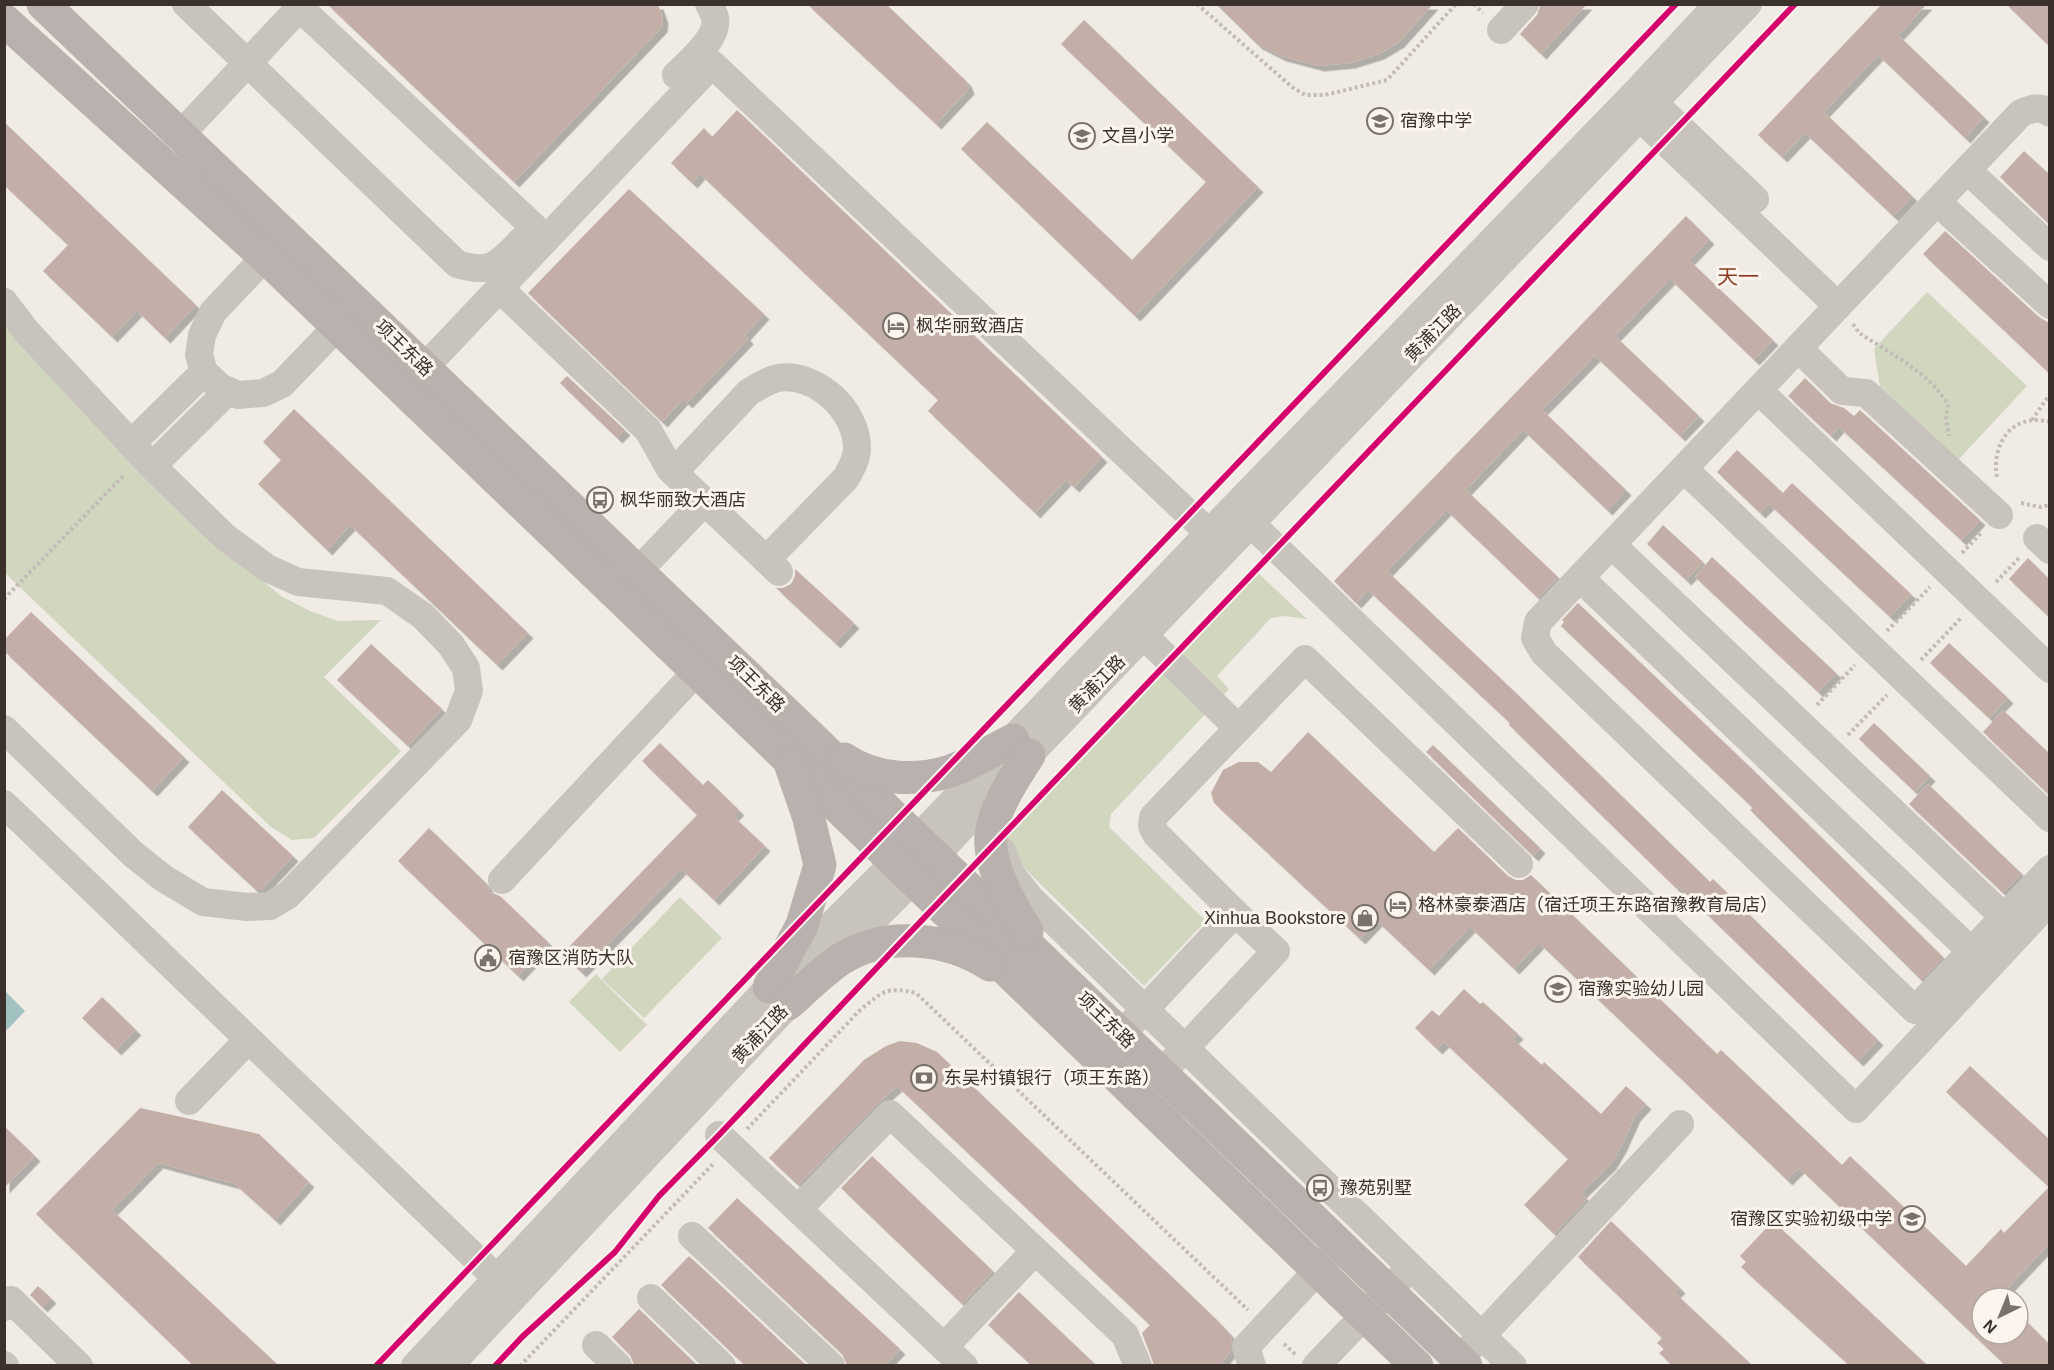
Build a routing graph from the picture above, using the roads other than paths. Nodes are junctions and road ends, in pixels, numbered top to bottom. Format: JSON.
{"nodes":[{"id":1,"x":43,"y":4,"type":"edge"},
{"id":2,"x":186,"y":4,"type":"edge"},
{"id":3,"x":709,"y":4,"type":"edge"},
{"id":4,"x":1525,"y":4,"type":"edge"},
{"id":5,"x":1718,"y":4,"type":"edge"},
{"id":6,"x":1748,"y":4,"type":"edge"},
{"id":7,"x":302,"y":6,"type":"edge"},
{"id":8,"x":4,"y":20,"type":"edge"},
{"id":9,"x":1501,"y":30,"type":"dead end"},
{"id":10,"x":247,"y":64,"type":"junction"},
{"id":11,"x":1640,"y":103,"type":"junction"},
{"id":12,"x":2049,"y":113,"type":"edge"},
{"id":13,"x":180,"y":135,"type":"junction"},
{"id":14,"x":1967,"y":170,"type":"junction"},
{"id":15,"x":1937,"y":202,"type":"junction"},
{"id":16,"x":534,"y":227,"type":"junction"},
{"id":17,"x":275,"y":246,"type":"junction"},
{"id":18,"x":2049,"y":247,"type":"edge"},
{"id":19,"x":499,"y":288,"type":"junction"},
{"id":20,"x":1845,"y":298,"type":"junction"},
{"id":21,"x":4,"y":302,"type":"edge"},
{"id":22,"x":2049,"y":305,"type":"edge"},
{"id":23,"x":348,"y":316,"type":"junction"},
{"id":24,"x":1798,"y":348,"type":"junction"},
{"id":25,"x":424,"y":368,"type":"junction"},
{"id":26,"x":204,"y":372,"type":"junction"},
{"id":27,"x":1758,"y":390,"type":"junction"},
{"id":28,"x":228,"y":391,"type":"junction"},
{"id":29,"x":142,"y":455,"type":"junction"},
{"id":30,"x":1683,"y":469,"type":"junction"},
{"id":31,"x":674,"y":472,"type":"junction"},
{"id":32,"x":704,"y":502,"type":"junction"},
{"id":33,"x":2006,"y":507,"type":"road end"},
{"id":34,"x":1243,"y":516,"type":"junction"},
{"id":35,"x":1209,"y":533,"type":"junction"},
{"id":36,"x":1612,"y":545,"type":"junction"},
{"id":37,"x":1581,"y":578,"type":"junction"},
{"id":38,"x":627,"y":583,"type":"junction"},
{"id":39,"x":1136,"y":628,"type":"junction"},
{"id":40,"x":708,"y":660,"type":"junction"},
{"id":41,"x":2049,"y":669,"type":"edge"},
{"id":42,"x":1238,"y":728,"type":"junction"},
{"id":43,"x":4,"y":729,"type":"edge"},
{"id":44,"x":1021,"y":747,"type":"junction"},
{"id":45,"x":800,"y":748,"type":"junction"},
{"id":46,"x":4,"y":804,"type":"edge"},
{"id":47,"x":2049,"y":818,"type":"edge"},
{"id":48,"x":998,"y":842,"type":"dead end"},
{"id":49,"x":915,"y":859,"type":"junction"},
{"id":50,"x":1519,"y":864,"type":"dead end"},
{"id":51,"x":2049,"y":869,"type":"edge"},
{"id":52,"x":502,"y":880,"type":"dead end"},
{"id":53,"x":2049,"y":901,"type":"edge"},
{"id":54,"x":1235,"y":913,"type":"junction"},
{"id":55,"x":2004,"y":917,"type":"junction"},
{"id":56,"x":1971,"y":951,"type":"junction"},
{"id":57,"x":1047,"y":963,"type":"junction"},
{"id":58,"x":1022,"y":986,"type":"junction"},
{"id":59,"x":779,"y":995,"type":"junction"},
{"id":60,"x":1143,"y":1010,"type":"junction"},
{"id":61,"x":1121,"y":1034,"type":"junction"},
{"id":62,"x":248,"y":1040,"type":"junction"},
{"id":63,"x":1184,"y":1049,"type":"junction"},
{"id":64,"x":1161,"y":1073,"type":"junction"},
{"id":65,"x":189,"y":1101,"type":"dead end"},
{"id":66,"x":1680,"y":1124,"type":"dead end"},
{"id":67,"x":725,"y":1141,"type":"road end"},
{"id":68,"x":798,"y":1209,"type":"junction"},
{"id":69,"x":1364,"y":1222,"type":"junction"},
{"id":70,"x":692,"y":1236,"type":"dead end"},
{"id":71,"x":1341,"y":1246,"type":"junction"},
{"id":72,"x":1035,"y":1251,"type":"junction"},
{"id":73,"x":1410,"y":1267,"type":"junction"},
{"id":74,"x":1318,"y":1271,"type":"junction"},
{"id":75,"x":506,"y":1288,"type":"junction"},
{"id":76,"x":1389,"y":1291,"type":"junction"},
{"id":77,"x":651,"y":1298,"type":"dead end"},
{"id":78,"x":4,"y":1306,"type":"edge"},
{"id":79,"x":1365,"y":1315,"type":"junction"},
{"id":80,"x":1481,"y":1335,"type":"junction"},
{"id":81,"x":596,"y":1345,"type":"dead end"},
{"id":82,"x":954,"y":1356,"type":"edge"},
{"id":83,"x":1307,"y":1362,"type":"edge"},
{"id":84,"x":1462,"y":1362,"type":"edge"},
{"id":85,"x":79,"y":1365,"type":"edge"},
{"id":86,"x":415,"y":1365,"type":"edge"},
{"id":87,"x":449,"y":1365,"type":"edge"},
{"id":88,"x":618,"y":1365,"type":"edge"},
{"id":89,"x":722,"y":1365,"type":"edge"},
{"id":90,"x":831,"y":1365,"type":"edge"},
{"id":91,"x":1138,"y":1365,"type":"edge"},
{"id":92,"x":1252,"y":1365,"type":"edge"},
{"id":93,"x":1417,"y":1365,"type":"edge"},
{"id":94,"x":1513,"y":1365,"type":"edge"}],
"edges":[{"from":1,"to":13,"type":"main road","name":"项王东路"},
{"from":2,"to":10,"type":"street"},
{"from":3,"to":16,"type":"street"},
{"from":4,"to":9,"type":"street"},
{"from":5,"to":11,"type":"street","name":"黄浦江路"},
{"from":6,"to":11,"type":"street","name":"黄浦江路"},
{"from":7,"to":10,"type":"street"},
{"from":7,"to":16,"type":"street"},
{"from":8,"to":17,"type":"main road","name":"项王东路"},
{"from":10,"to":13,"type":"street"},
{"from":10,"to":16,"type":"street"},
{"from":11,"to":20,"type":"street"},
{"from":11,"to":34,"type":"street","name":"黄浦江路"},
{"from":12,"to":14,"type":"street"},
{"from":13,"to":17,"type":"main road","name":"项王东路"},
{"from":14,"to":15,"type":"street"},
{"from":14,"to":18,"type":"street"},
{"from":15,"to":20,"type":"street"},
{"from":15,"to":22,"type":"street"},
{"from":17,"to":23,"type":"main road","name":"项王东路"},
{"from":17,"to":26,"type":"street"},
{"from":19,"to":25,"type":"street"},
{"from":19,"to":31,"type":"street"},
{"from":19,"to":35,"type":"street"},
{"from":20,"to":24,"type":"street"},
{"from":21,"to":29,"type":"street"},
{"from":23,"to":25,"type":"main road","name":"项王东路"},
{"from":23,"to":28,"type":"street"},
{"from":23,"to":38,"type":"main road","name":"项王东路"},
{"from":24,"to":27,"type":"street"},
{"from":24,"to":33,"type":"street"},
{"from":25,"to":38,"type":"main road","name":"项王东路"},
{"from":26,"to":28,"type":"street"},
{"from":26,"to":29,"type":"street"},
{"from":27,"to":30,"type":"street"},
{"from":27,"to":41,"type":"street"},
{"from":28,"to":29,"type":"street"},
{"from":29,"to":43,"type":"street"},
{"from":30,"to":36,"type":"street"},
{"from":30,"to":47,"type":"street"},
{"from":31,"to":32,"type":"street"},
{"from":31,"to":32,"type":"street"},
{"from":32,"to":38,"type":"street"},
{"from":34,"to":35,"type":"street","name":"黄浦江路"},
{"from":34,"to":39,"type":"street","name":"黄浦江路"},
{"from":34,"to":53,"type":"street"},
{"from":35,"to":39,"type":"street","name":"黄浦江路"},
{"from":36,"to":37,"type":"street"},
{"from":36,"to":55,"type":"street"},
{"from":37,"to":56,"type":"street"},
{"from":37,"to":56,"type":"street"},
{"from":38,"to":40,"type":"main road","name":"项王东路"},
{"from":39,"to":42,"type":"street"},
{"from":39,"to":44,"type":"street","name":"黄浦江路"},
{"from":40,"to":45,"type":"main road","name":"项王东路"},
{"from":40,"to":52,"type":"street"},
{"from":42,"to":50,"type":"street"},
{"from":42,"to":54,"type":"street"},
{"from":44,"to":45,"type":"main road"},
{"from":44,"to":49,"type":"street","name":"黄浦江路"},
{"from":44,"to":57,"type":"main road"},
{"from":45,"to":49,"type":"main road","name":"项王东路"},
{"from":45,"to":59,"type":"main road"},
{"from":46,"to":62,"type":"street"},
{"from":48,"to":60,"type":"street"},
{"from":49,"to":57,"type":"main road","name":"项王东路"},
{"from":49,"to":58,"type":"main road","name":"项王东路"},
{"from":49,"to":59,"type":"street","name":"黄浦江路"},
{"from":51,"to":55,"type":"street"},
{"from":54,"to":60,"type":"street"},
{"from":54,"to":63,"type":"street"},
{"from":55,"to":56,"type":"street"},
{"from":57,"to":61,"type":"main road","name":"项王东路"},
{"from":58,"to":59,"type":"main road"},
{"from":58,"to":74,"type":"main road","name":"项王东路"},
{"from":59,"to":75,"type":"street","name":"黄浦江路"},
{"from":60,"to":61,"type":"street"},
{"from":60,"to":63,"type":"street"},
{"from":61,"to":64,"type":"main road","name":"项王东路"},
{"from":62,"to":65,"type":"street"},
{"from":62,"to":75,"type":"street"},
{"from":63,"to":64,"type":"street"},
{"from":63,"to":69,"type":"street"},
{"from":64,"to":71,"type":"main road","name":"项王东路"},
{"from":66,"to":80,"type":"street"},
{"from":67,"to":68,"type":"street"},
{"from":68,"to":72,"type":"street"},
{"from":68,"to":82,"type":"street"},
{"from":69,"to":71,"type":"street"},
{"from":69,"to":73,"type":"street"},
{"from":70,"to":90,"type":"street"},
{"from":71,"to":74,"type":"street"},
{"from":71,"to":76,"type":"main road","name":"项王东路"},
{"from":72,"to":82,"type":"street"},
{"from":72,"to":91,"type":"street"},
{"from":73,"to":76,"type":"street"},
{"from":73,"to":80,"type":"street"},
{"from":74,"to":79,"type":"main road","name":"项王东路"},
{"from":74,"to":92,"type":"street"},
{"from":75,"to":86,"type":"street","name":"黄浦江路"},
{"from":75,"to":87,"type":"street","name":"黄浦江路"},
{"from":76,"to":79,"type":"street"},
{"from":76,"to":84,"type":"main road","name":"项王东路"},
{"from":77,"to":89,"type":"street"},
{"from":78,"to":85,"type":"street"},
{"from":79,"to":83,"type":"street"},
{"from":79,"to":93,"type":"main road","name":"项王东路"},
{"from":80,"to":84,"type":"street"},
{"from":80,"to":94,"type":"street"},
{"from":81,"to":88,"type":"street"}]}
